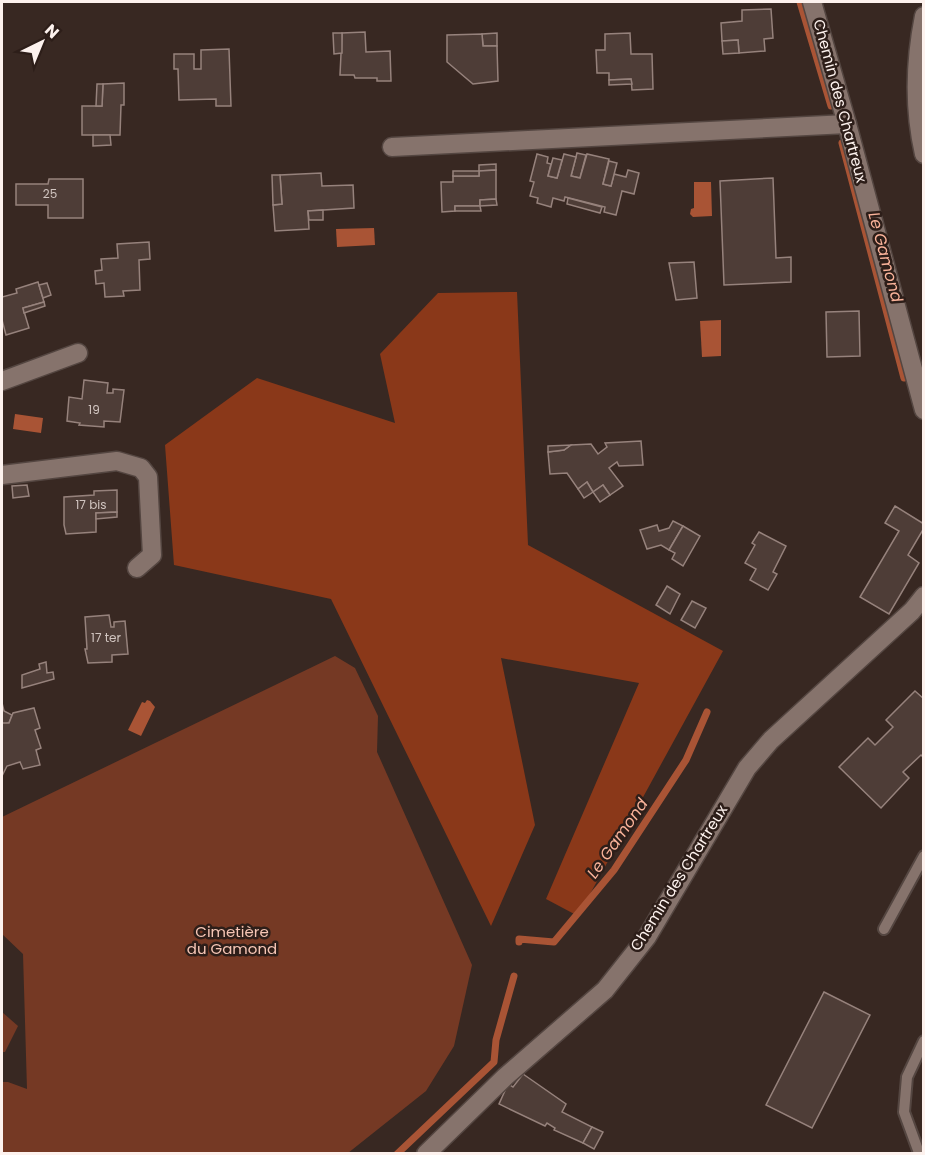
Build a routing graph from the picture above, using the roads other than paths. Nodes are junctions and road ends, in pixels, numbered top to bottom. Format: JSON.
{"nodes":[{"id":1,"x":812,"y":2,"type":"edge"},
{"id":2,"x":924,"y":16,"type":"edge"},
{"id":3,"x":847,"y":124,"type":"junction"},
{"id":4,"x":921,"y":132,"type":"edge"},
{"id":5,"x":392,"y":147,"type":"dead end"},
{"id":6,"x":924,"y":154,"type":"edge"},
{"id":7,"x":78,"y":354,"type":"dead end"},
{"id":8,"x":2,"y":381,"type":"edge"},
{"id":9,"x":924,"y":410,"type":"edge"},
{"id":10,"x":2,"y":475,"type":"edge"},
{"id":11,"x":138,"y":567,"type":"dead end"},
{"id":12,"x":924,"y":596,"type":"edge"},
{"id":13,"x":924,"y":856,"type":"edge"},
{"id":14,"x":884,"y":929,"type":"dead end"},
{"id":15,"x":924,"y":1041,"type":"edge"},
{"id":16,"x":426,"y":1154,"type":"edge"},
{"id":17,"x":921,"y":1154,"type":"edge"}],
"edges":[{"from":1,"to":3,"type":"street","name":"Chemin des Chartreux"},
{"from":2,"to":4,"type":"street"},
{"from":3,"to":5,"type":"street"},
{"from":3,"to":9,"type":"street","name":"Chemin des Chartreux"},
{"from":4,"to":6,"type":"street"},
{"from":7,"to":8,"type":"street"},
{"from":10,"to":11,"type":"street"},
{"from":12,"to":16,"type":"street","name":"Chemin des Chartreux"},
{"from":13,"to":14,"type":"lane"},
{"from":15,"to":17,"type":"lane"}]}
